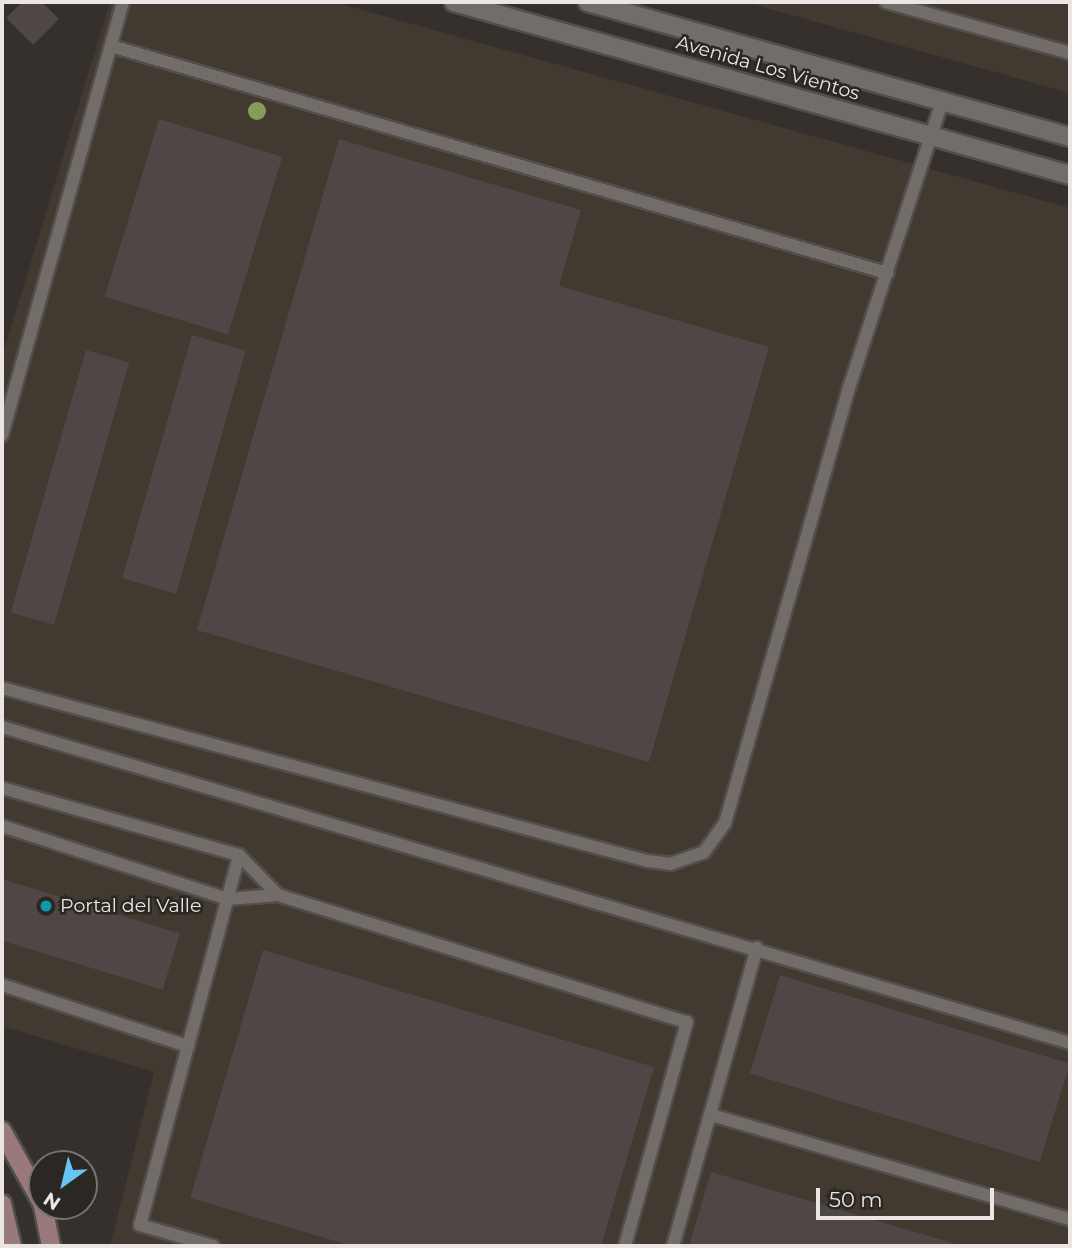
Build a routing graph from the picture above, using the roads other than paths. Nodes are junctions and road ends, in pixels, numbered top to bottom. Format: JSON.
{"nodes":[{"id":1,"x":123,"y":2,"type":"edge"},
{"id":2,"x":454,"y":2,"type":"edge"},
{"id":3,"x":886,"y":2,"type":"edge"},
{"id":4,"x":597,"y":3,"type":"edge"},
{"id":5,"x":111,"y":47,"type":"junction"},
{"id":6,"x":1070,"y":53,"type":"edge"},
{"id":7,"x":942,"y":101,"type":"junction"},
{"id":8,"x":932,"y":136,"type":"junction"},
{"id":9,"x":1070,"y":137,"type":"edge"},
{"id":10,"x":1070,"y":175,"type":"edge"},
{"id":11,"x":887,"y":274,"type":"junction"},
{"id":12,"x":2,"y":435,"type":"edge"},
{"id":13,"x":2,"y":688,"type":"edge"},
{"id":14,"x":2,"y":727,"type":"edge"},
{"id":15,"x":2,"y":788,"type":"edge"},
{"id":16,"x":2,"y":826,"type":"edge"},
{"id":17,"x":239,"y":855,"type":"junction"},
{"id":18,"x":278,"y":895,"type":"junction"},
{"id":19,"x":228,"y":899,"type":"junction"},
{"id":20,"x":757,"y":948,"type":"junction"},
{"id":21,"x":2,"y":985,"type":"edge"},
{"id":22,"x":1070,"y":1043,"type":"edge"},
{"id":23,"x":188,"y":1046,"type":"junction"},
{"id":24,"x":711,"y":1115,"type":"junction"},
{"id":25,"x":2,"y":1131,"type":"edge"},
{"id":26,"x":28,"y":1177,"type":"edge"},
{"id":27,"x":2,"y":1205,"type":"edge"},
{"id":28,"x":1070,"y":1219,"type":"edge"},
{"id":29,"x":46,"y":1220,"type":"edge"},
{"id":30,"x":12,"y":1246,"type":"edge"},
{"id":31,"x":51,"y":1246,"type":"edge"},
{"id":32,"x":213,"y":1246,"type":"edge"},
{"id":33,"x":625,"y":1246,"type":"edge"},
{"id":34,"x":673,"y":1246,"type":"edge"}],
"edges":[{"from":1,"to":5,"type":"lane"},
{"from":2,"to":8,"type":"street","name":"Avenida Los Vientos"},
{"from":3,"to":6,"type":"lane"},
{"from":4,"to":7,"type":"street","name":"Avenida Los Vientos"},
{"from":5,"to":11,"type":"lane"},
{"from":5,"to":12,"type":"lane"},
{"from":7,"to":8,"type":"lane"},
{"from":7,"to":9,"type":"street","name":"Avenida Los Vientos"},
{"from":8,"to":10,"type":"street","name":"Avenida Los Vientos"},
{"from":8,"to":11,"type":"lane"},
{"from":11,"to":13,"type":"lane"},
{"from":14,"to":20,"type":"lane"},
{"from":15,"to":17,"type":"lane"},
{"from":16,"to":19,"type":"lane"},
{"from":17,"to":18,"type":"lane"},
{"from":17,"to":19,"type":"lane"},
{"from":18,"to":19,"type":"lane"},
{"from":18,"to":33,"type":"lane"},
{"from":19,"to":23,"type":"lane"},
{"from":20,"to":22,"type":"lane"},
{"from":20,"to":24,"type":"lane"},
{"from":21,"to":23,"type":"lane"},
{"from":23,"to":32,"type":"lane"},
{"from":24,"to":28,"type":"lane"},
{"from":24,"to":34,"type":"lane"},
{"from":25,"to":26,"type":"street"},
{"from":27,"to":30,"type":"street"},
{"from":29,"to":31,"type":"street"}]}
